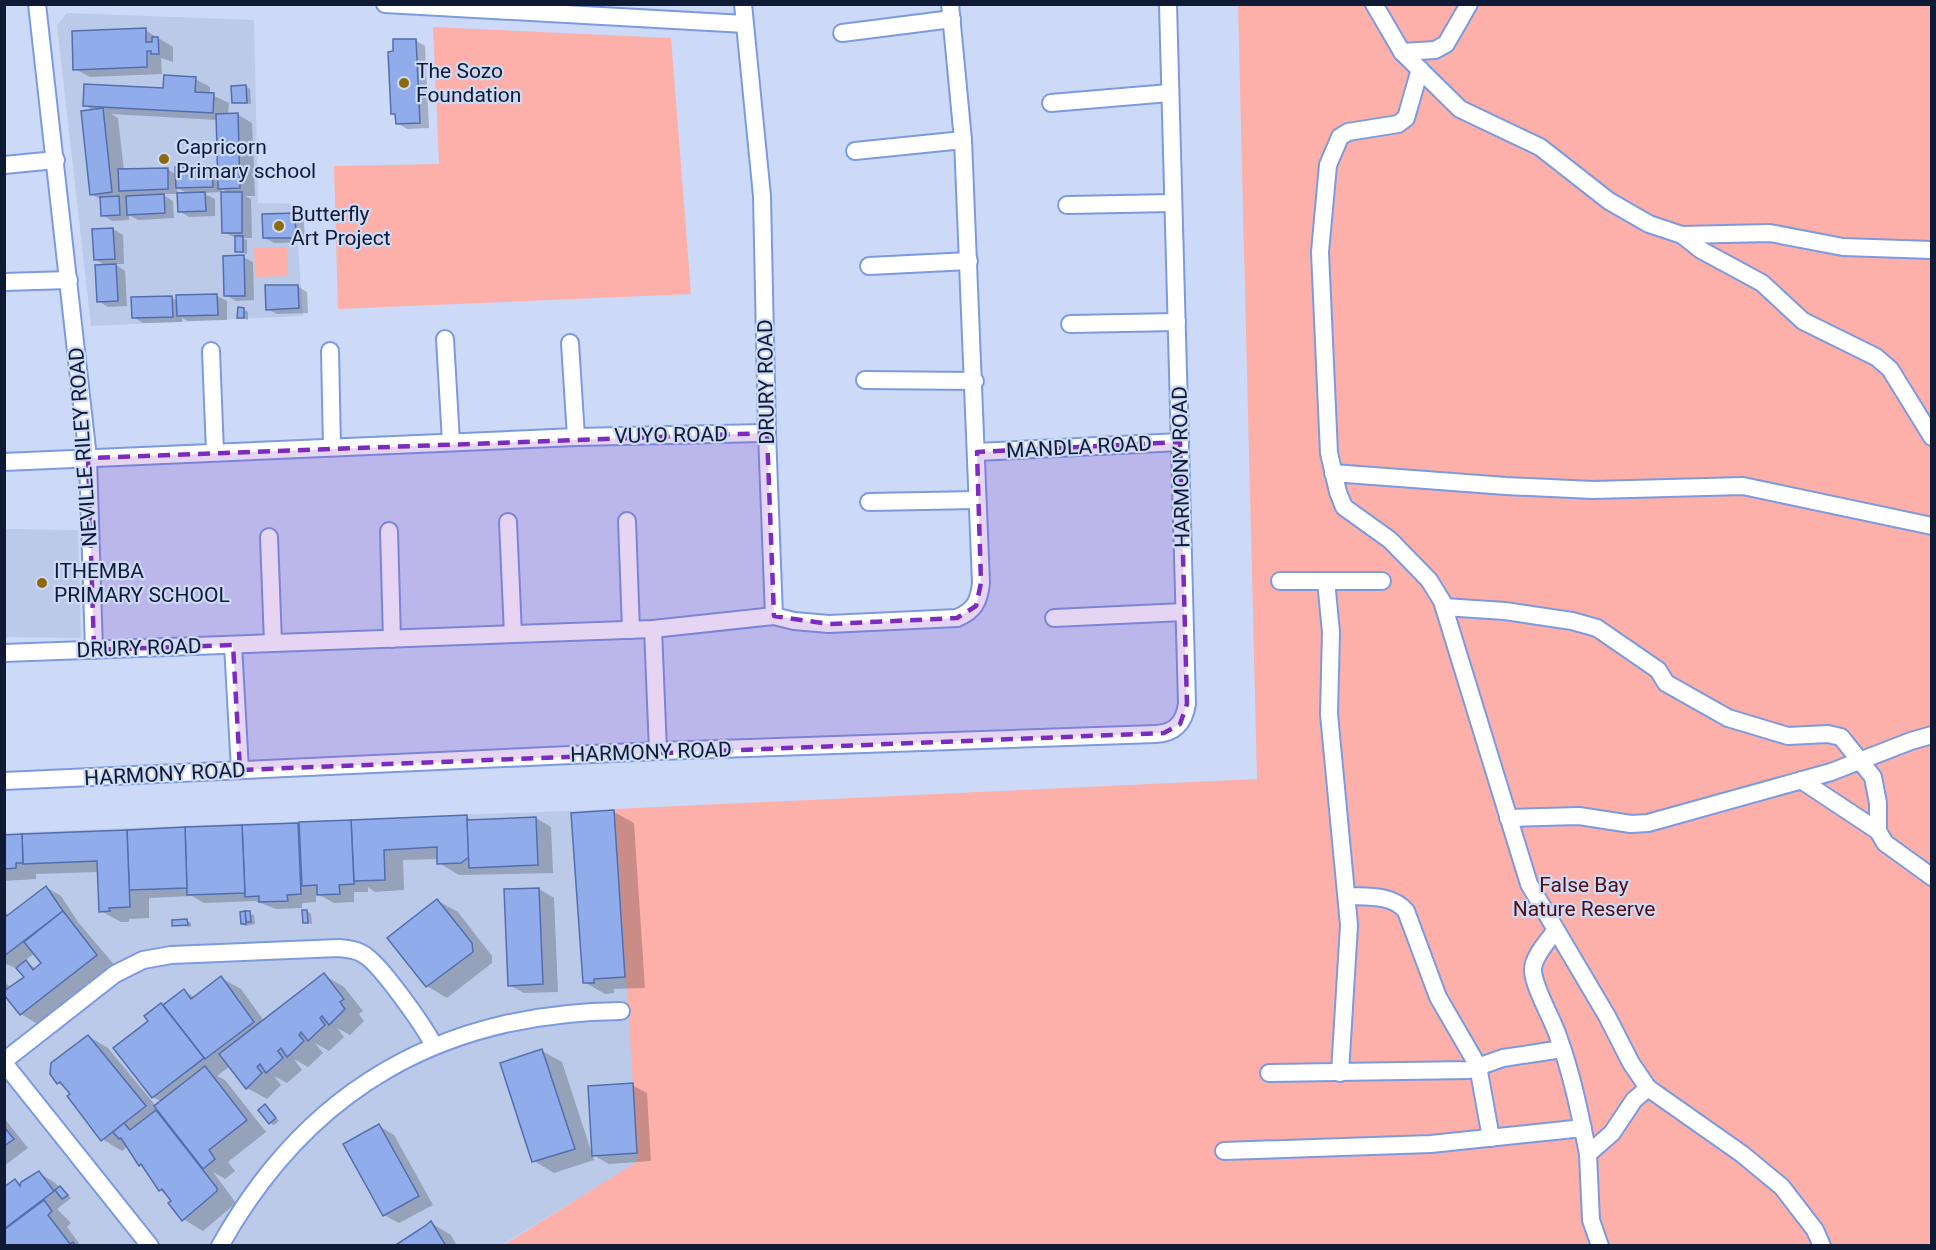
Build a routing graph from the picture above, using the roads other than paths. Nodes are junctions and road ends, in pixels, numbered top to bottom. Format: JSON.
{"nodes":[{"id":1,"x":37,"y":4,"type":"edge"},
{"id":2,"x":385,"y":4,"type":"edge"},
{"id":3,"x":743,"y":4,"type":"edge"},
{"id":4,"x":1168,"y":4,"type":"edge"},
{"id":5,"x":1374,"y":4,"type":"edge"},
{"id":6,"x":1469,"y":4,"type":"edge"},
{"id":7,"x":508,"y":8,"type":"edge"},
{"id":8,"x":951,"y":12,"type":"edge"},
{"id":9,"x":745,"y":24,"type":"junction"},
{"id":10,"x":842,"y":33,"type":"dead end"},
{"id":11,"x":1402,"y":52,"type":"junction"},
{"id":12,"x":1420,"y":69,"type":"junction"},
{"id":13,"x":1169,"y":93,"type":"junction"},
{"id":14,"x":1051,"y":103,"type":"dead end"},
{"id":15,"x":963,"y":140,"type":"junction"},
{"id":16,"x":855,"y":151,"type":"dead end"},
{"id":17,"x":56,"y":160,"type":"junction"},
{"id":18,"x":4,"y":165,"type":"edge"},
{"id":19,"x":1173,"y":203,"type":"junction"},
{"id":20,"x":1067,"y":205,"type":"dead end"},
{"id":21,"x":1682,"y":235,"type":"junction"},
{"id":22,"x":1932,"y":250,"type":"edge"},
{"id":23,"x":969,"y":261,"type":"junction"},
{"id":24,"x":869,"y":266,"type":"dead end"},
{"id":25,"x":69,"y":280,"type":"junction"},
{"id":26,"x":4,"y":282,"type":"edge"},
{"id":27,"x":1177,"y":322,"type":"junction"},
{"id":28,"x":1070,"y":324,"type":"dead end"},
{"id":29,"x":445,"y":339,"type":"dead end"},
{"id":30,"x":570,"y":343,"type":"dead end"},
{"id":31,"x":211,"y":351,"type":"dead end"},
{"id":32,"x":330,"y":351,"type":"dead end"},
{"id":33,"x":865,"y":380,"type":"dead end"},
{"id":34,"x":975,"y":381,"type":"junction"},
{"id":35,"x":766,"y":433,"type":"junction"},
{"id":36,"x":576,"y":437,"type":"junction"},
{"id":37,"x":1932,"y":437,"type":"edge"},
{"id":38,"x":451,"y":442,"type":"junction"},
{"id":39,"x":1180,"y":442,"type":"junction"},
{"id":40,"x":332,"y":446,"type":"junction"},
{"id":41,"x":215,"y":452,"type":"junction"},
{"id":42,"x":977,"y":452,"type":"junction"},
{"id":43,"x":88,"y":458,"type":"junction"},
{"id":44,"x":4,"y":462,"type":"edge"},
{"id":45,"x":1333,"y":473,"type":"junction"},
{"id":46,"x":977,"y":500,"type":"junction"},
{"id":47,"x":869,"y":502,"type":"dead end"},
{"id":48,"x":627,"y":521,"type":"dead end"},
{"id":49,"x":508,"y":522,"type":"dead end"},
{"id":50,"x":1932,"y":526,"type":"edge"},
{"id":51,"x":389,"y":531,"type":"dead end"},
{"id":52,"x":269,"y":537,"type":"dead end"},
{"id":53,"x":1280,"y":580,"type":"dead end"},
{"id":54,"x":1326,"y":580,"type":"junction"},
{"id":55,"x":1382,"y":580,"type":"dead end"},
{"id":56,"x":1444,"y":607,"type":"junction"},
{"id":57,"x":1184,"y":612,"type":"junction"},
{"id":58,"x":774,"y":616,"type":"junction"},
{"id":59,"x":1054,"y":618,"type":"dead end"},
{"id":60,"x":652,"y":629,"type":"junction"},
{"id":61,"x":631,"y":630,"type":"junction"},
{"id":62,"x":513,"y":634,"type":"junction"},
{"id":63,"x":392,"y":639,"type":"junction"},
{"id":64,"x":273,"y":643,"type":"junction"},
{"id":65,"x":233,"y":645,"type":"junction"},
{"id":66,"x":94,"y":650,"type":"junction"},
{"id":67,"x":4,"y":653,"type":"edge"},
{"id":68,"x":1932,"y":735,"type":"edge"},
{"id":69,"x":658,"y":751,"type":"junction"},
{"id":70,"x":1862,"y":761,"type":"junction"},
{"id":71,"x":240,"y":770,"type":"junction"},
{"id":72,"x":1801,"y":780,"type":"junction"},
{"id":73,"x":4,"y":781,"type":"edge"},
{"id":74,"x":1508,"y":818,"type":"junction"},
{"id":75,"x":1878,"y":831,"type":"junction"},
{"id":76,"x":1932,"y":877,"type":"edge"},
{"id":77,"x":1347,"y":896,"type":"junction"},
{"id":78,"x":1555,"y":931,"type":"junction"},
{"id":79,"x":621,"y":1011,"type":"dead end"},
{"id":80,"x":434,"y":1046,"type":"junction"},
{"id":81,"x":1562,"y":1049,"type":"junction"},
{"id":82,"x":4,"y":1062,"type":"edge"},
{"id":83,"x":1479,"y":1066,"type":"junction"},
{"id":84,"x":1269,"y":1073,"type":"dead end"},
{"id":85,"x":1340,"y":1073,"type":"junction"},
{"id":86,"x":1648,"y":1088,"type":"junction"},
{"id":87,"x":1583,"y":1128,"type":"junction"},
{"id":88,"x":1491,"y":1138,"type":"junction"},
{"id":89,"x":1224,"y":1151,"type":"dead end"},
{"id":90,"x":1588,"y":1154,"type":"junction"},
{"id":91,"x":150,"y":1245,"type":"edge"},
{"id":92,"x":220,"y":1245,"type":"edge"},
{"id":93,"x":1600,"y":1245,"type":"edge"},
{"id":94,"x":1822,"y":1245,"type":"edge"}],
"edges":[{"from":1,"to":17,"type":"street","name":"NEVILLE RILEY ROAD"},
{"from":2,"to":7,"type":"street"},
{"from":3,"to":9,"type":"street","name":"DRURY ROAD"},
{"from":4,"to":13,"type":"street","name":"HARMONY ROAD"},
{"from":5,"to":11,"type":"street"},
{"from":6,"to":11,"type":"street"},
{"from":7,"to":9,"type":"street"},
{"from":8,"to":10,"type":"street"},
{"from":8,"to":15,"type":"street"},
{"from":9,"to":35,"type":"street","name":"DRURY ROAD"},
{"from":11,"to":12,"type":"street"},
{"from":12,"to":21,"type":"street"},
{"from":12,"to":45,"type":"street"},
{"from":13,"to":14,"type":"street"},
{"from":13,"to":19,"type":"street","name":"HARMONY ROAD"},
{"from":15,"to":16,"type":"street"},
{"from":15,"to":23,"type":"street"},
{"from":17,"to":18,"type":"street"},
{"from":17,"to":25,"type":"street","name":"NEVILLE RILEY ROAD"},
{"from":19,"to":20,"type":"street"},
{"from":19,"to":27,"type":"street","name":"HARMONY ROAD"},
{"from":21,"to":22,"type":"street"},
{"from":21,"to":37,"type":"street"},
{"from":23,"to":24,"type":"street"},
{"from":23,"to":34,"type":"street"},
{"from":25,"to":26,"type":"street"},
{"from":25,"to":43,"type":"street","name":"NEVILLE RILEY ROAD"},
{"from":27,"to":28,"type":"street"},
{"from":27,"to":39,"type":"street","name":"HARMONY ROAD"},
{"from":29,"to":38,"type":"street"},
{"from":30,"to":36,"type":"street"},
{"from":31,"to":41,"type":"street"},
{"from":32,"to":40,"type":"street"},
{"from":33,"to":34,"type":"street"},
{"from":34,"to":42,"type":"street"},
{"from":35,"to":36,"type":"street","name":"VUYO ROAD"},
{"from":35,"to":58,"type":"street","name":"DRURY ROAD"},
{"from":36,"to":38,"type":"street","name":"VUYO ROAD"},
{"from":38,"to":40,"type":"street","name":"VUYO ROAD"},
{"from":39,"to":42,"type":"street","name":"MANDLA ROAD"},
{"from":39,"to":57,"type":"street","name":"HARMONY ROAD"},
{"from":40,"to":41,"type":"street","name":"VUYO ROAD"},
{"from":41,"to":43,"type":"street","name":"VUYO ROAD"},
{"from":42,"to":46,"type":"street"},
{"from":43,"to":44,"type":"street","name":"VUYO ROAD"},
{"from":43,"to":66,"type":"street","name":"NEVILLE RILEY ROAD"},
{"from":45,"to":50,"type":"street"},
{"from":45,"to":56,"type":"street"},
{"from":46,"to":47,"type":"street"},
{"from":46,"to":58,"type":"street"},
{"from":48,"to":61,"type":"street"},
{"from":49,"to":62,"type":"street"},
{"from":51,"to":63,"type":"street"},
{"from":52,"to":64,"type":"street"},
{"from":53,"to":54,"type":"street"},
{"from":54,"to":55,"type":"street"},
{"from":54,"to":77,"type":"street"},
{"from":56,"to":70,"type":"street"},
{"from":56,"to":74,"type":"street"},
{"from":57,"to":59,"type":"street"},
{"from":57,"to":69,"type":"street","name":"HARMONY ROAD"},
{"from":58,"to":60,"type":"street","name":"DRURY ROAD"},
{"from":60,"to":61,"type":"street","name":"DRURY ROAD"},
{"from":60,"to":69,"type":"street"},
{"from":61,"to":62,"type":"street","name":"DRURY ROAD"},
{"from":62,"to":63,"type":"street","name":"DRURY ROAD"},
{"from":63,"to":64,"type":"street","name":"DRURY ROAD"},
{"from":64,"to":65,"type":"street","name":"DRURY ROAD"},
{"from":65,"to":66,"type":"street","name":"DRURY ROAD"},
{"from":65,"to":71,"type":"street"},
{"from":66,"to":67,"type":"street","name":"DRURY ROAD"},
{"from":68,"to":70,"type":"street"},
{"from":69,"to":71,"type":"street","name":"HARMONY ROAD"},
{"from":70,"to":72,"type":"street"},
{"from":70,"to":75,"type":"street"},
{"from":71,"to":73,"type":"street","name":"HARMONY ROAD"},
{"from":72,"to":74,"type":"street"},
{"from":72,"to":75,"type":"street"},
{"from":74,"to":78,"type":"street"},
{"from":75,"to":76,"type":"street"},
{"from":77,"to":83,"type":"street"},
{"from":77,"to":85,"type":"street"},
{"from":78,"to":81,"type":"street"},
{"from":78,"to":86,"type":"street"},
{"from":79,"to":80,"type":"street"},
{"from":80,"to":82,"type":"street"},
{"from":80,"to":92,"type":"street"},
{"from":81,"to":83,"type":"street"},
{"from":81,"to":87,"type":"street"},
{"from":82,"to":91,"type":"street"},
{"from":83,"to":85,"type":"street"},
{"from":83,"to":88,"type":"street"},
{"from":84,"to":85,"type":"street"},
{"from":86,"to":90,"type":"street"},
{"from":86,"to":94,"type":"street"},
{"from":87,"to":88,"type":"street"},
{"from":87,"to":90,"type":"street"},
{"from":88,"to":89,"type":"street"},
{"from":90,"to":93,"type":"street"}]}
